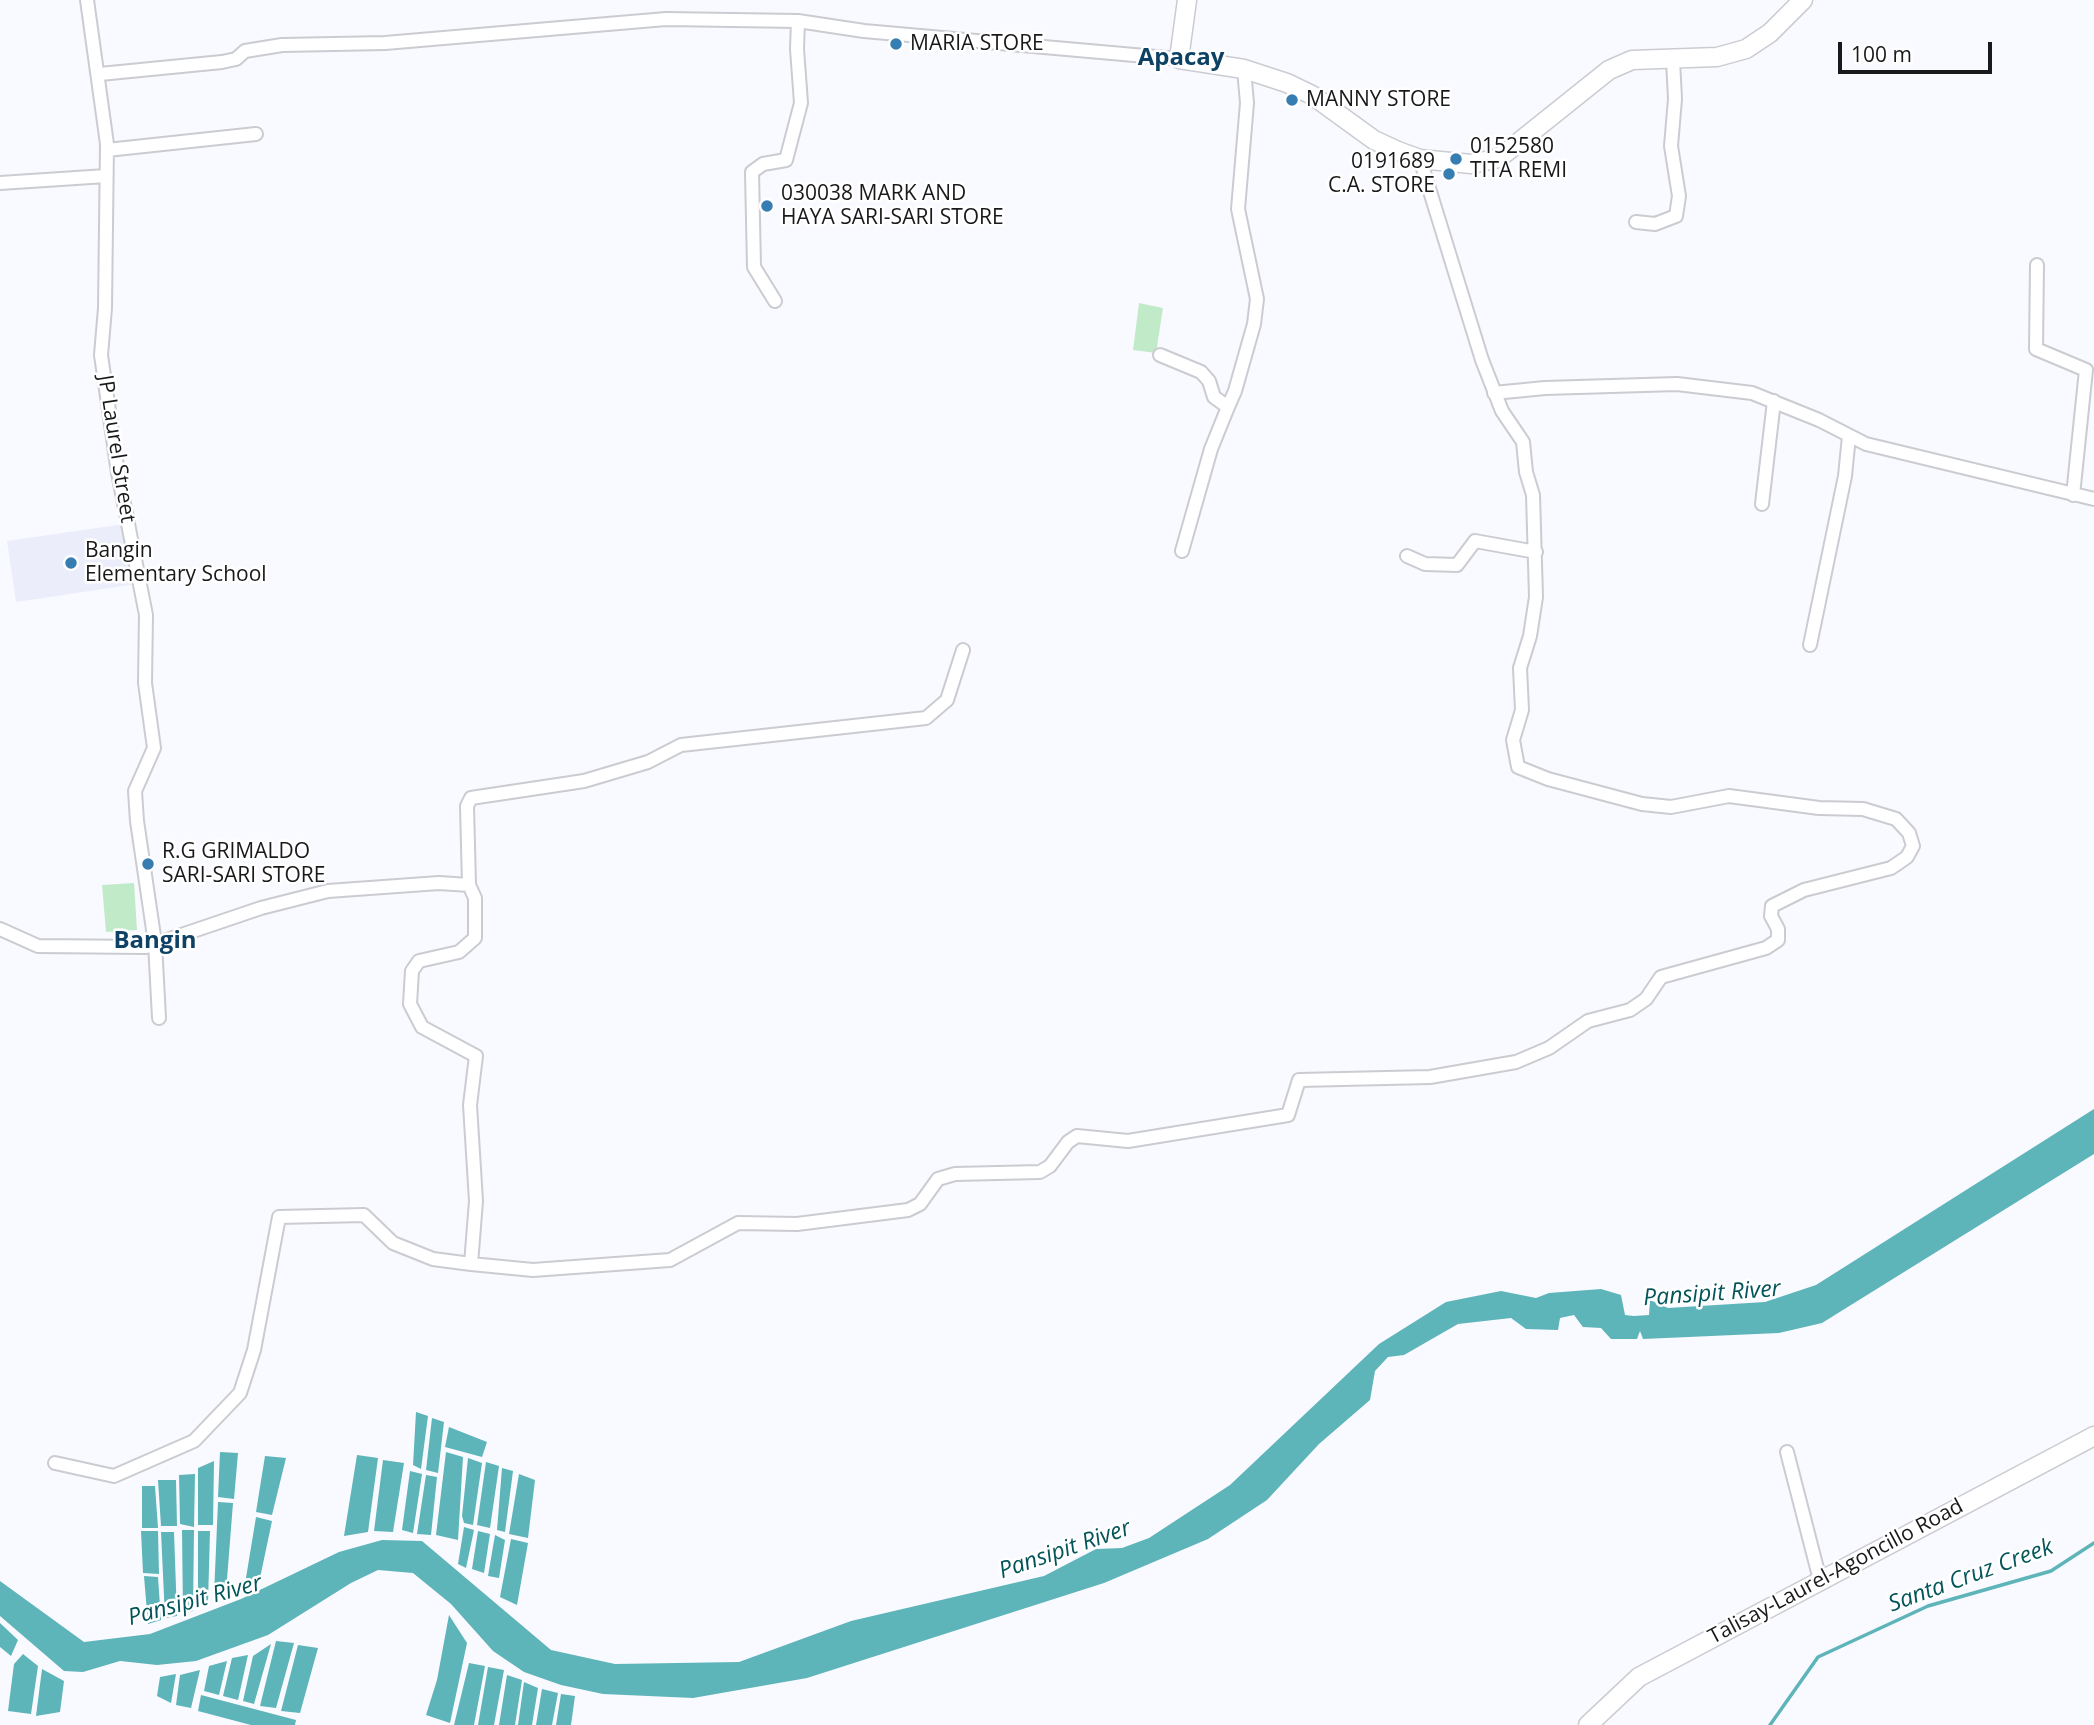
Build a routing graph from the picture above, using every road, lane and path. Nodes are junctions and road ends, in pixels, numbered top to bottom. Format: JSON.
{"nodes":[{"id":1,"x":87,"y":0,"type":"edge"},
{"id":2,"x":1187,"y":0,"type":"edge"},
{"id":3,"x":1803,"y":0,"type":"edge"},
{"id":4,"x":798,"y":22,"type":"junction"},
{"id":5,"x":1179,"y":59,"type":"junction"},
{"id":6,"x":1673,"y":60,"type":"junction"},
{"id":7,"x":1244,"y":69,"type":"junction"},
{"id":8,"x":100,"y":74,"type":"junction"},
{"id":9,"x":256,"y":134,"type":"dead end"},
{"id":10,"x":107,"y":150,"type":"junction"},
{"id":11,"x":1420,"y":159,"type":"junction"},
{"id":12,"x":106,"y":176,"type":"junction"},
{"id":13,"x":0,"y":183,"type":"edge"},
{"id":14,"x":1636,"y":222,"type":"dead end"},
{"id":15,"x":2037,"y":265,"type":"dead end"},
{"id":16,"x":775,"y":302,"type":"dead end"},
{"id":17,"x":1160,"y":355,"type":"dead end"},
{"id":18,"x":1494,"y":393,"type":"junction"},
{"id":19,"x":1774,"y":401,"type":"junction"},
{"id":20,"x":1228,"y":407,"type":"junction"},
{"id":21,"x":1849,"y":436,"type":"junction"},
{"id":22,"x":2073,"y":495,"type":"junction"},
{"id":23,"x":2094,"y":499,"type":"edge"},
{"id":24,"x":1762,"y":504,"type":"dead end"},
{"id":25,"x":1182,"y":551,"type":"dead end"},
{"id":26,"x":1536,"y":551,"type":"junction"},
{"id":27,"x":1407,"y":556,"type":"dead end"},
{"id":28,"x":1810,"y":646,"type":"dead end"},
{"id":29,"x":963,"y":650,"type":"dead end"},
{"id":30,"x":469,"y":885,"type":"junction"},
{"id":31,"x":0,"y":929,"type":"edge"},
{"id":32,"x":155,"y":943,"type":"junction"},
{"id":33,"x":159,"y":1018,"type":"dead end"},
{"id":34,"x":471,"y":1264,"type":"junction"},
{"id":35,"x":2094,"y":1436,"type":"edge"},
{"id":36,"x":1787,"y":1452,"type":"dead end"},
{"id":37,"x":55,"y":1463,"type":"dead end"},
{"id":38,"x":1820,"y":1580,"type":"junction"},
{"id":39,"x":1588,"y":1725,"type":"edge"}],
"edges":[{"from":1,"to":8,"type":"street","name":"JP Laurel Street"},
{"from":2,"to":5,"type":"street"},
{"from":3,"to":6,"type":"street"},
{"from":4,"to":5,"type":"street"},
{"from":4,"to":8,"type":"street"},
{"from":4,"to":16,"type":"street"},
{"from":5,"to":7,"type":"street"},
{"from":6,"to":11,"type":"street"},
{"from":6,"to":14,"type":"street"},
{"from":7,"to":11,"type":"street"},
{"from":7,"to":20,"type":"street"},
{"from":8,"to":10,"type":"street","name":"JP Laurel Street"},
{"from":9,"to":10,"type":"street"},
{"from":10,"to":12,"type":"street","name":"JP Laurel Street"},
{"from":11,"to":18,"type":"street"},
{"from":12,"to":13,"type":"street"},
{"from":12,"to":32,"type":"street","name":"JP Laurel Street"},
{"from":15,"to":22,"type":"street"},
{"from":17,"to":20,"type":"street"},
{"from":18,"to":19,"type":"street"},
{"from":18,"to":26,"type":"street"},
{"from":19,"to":21,"type":"street"},
{"from":19,"to":24,"type":"street"},
{"from":20,"to":25,"type":"street"},
{"from":21,"to":22,"type":"street"},
{"from":21,"to":28,"type":"street"},
{"from":22,"to":23,"type":"street"},
{"from":26,"to":27,"type":"street"},
{"from":26,"to":34,"type":"street"},
{"from":29,"to":30,"type":"street"},
{"from":30,"to":32,"type":"street"},
{"from":30,"to":34,"type":"street"},
{"from":31,"to":32,"type":"street"},
{"from":32,"to":33,"type":"street","name":"JP Laurel Street"},
{"from":34,"to":37,"type":"street"},
{"from":35,"to":38,"type":"street","name":"Talisay-Laurel-Agoncillo Road"},
{"from":36,"to":38,"type":"street"},
{"from":38,"to":39,"type":"street","name":"Talisay-Laurel-Agoncillo Road"}]}
